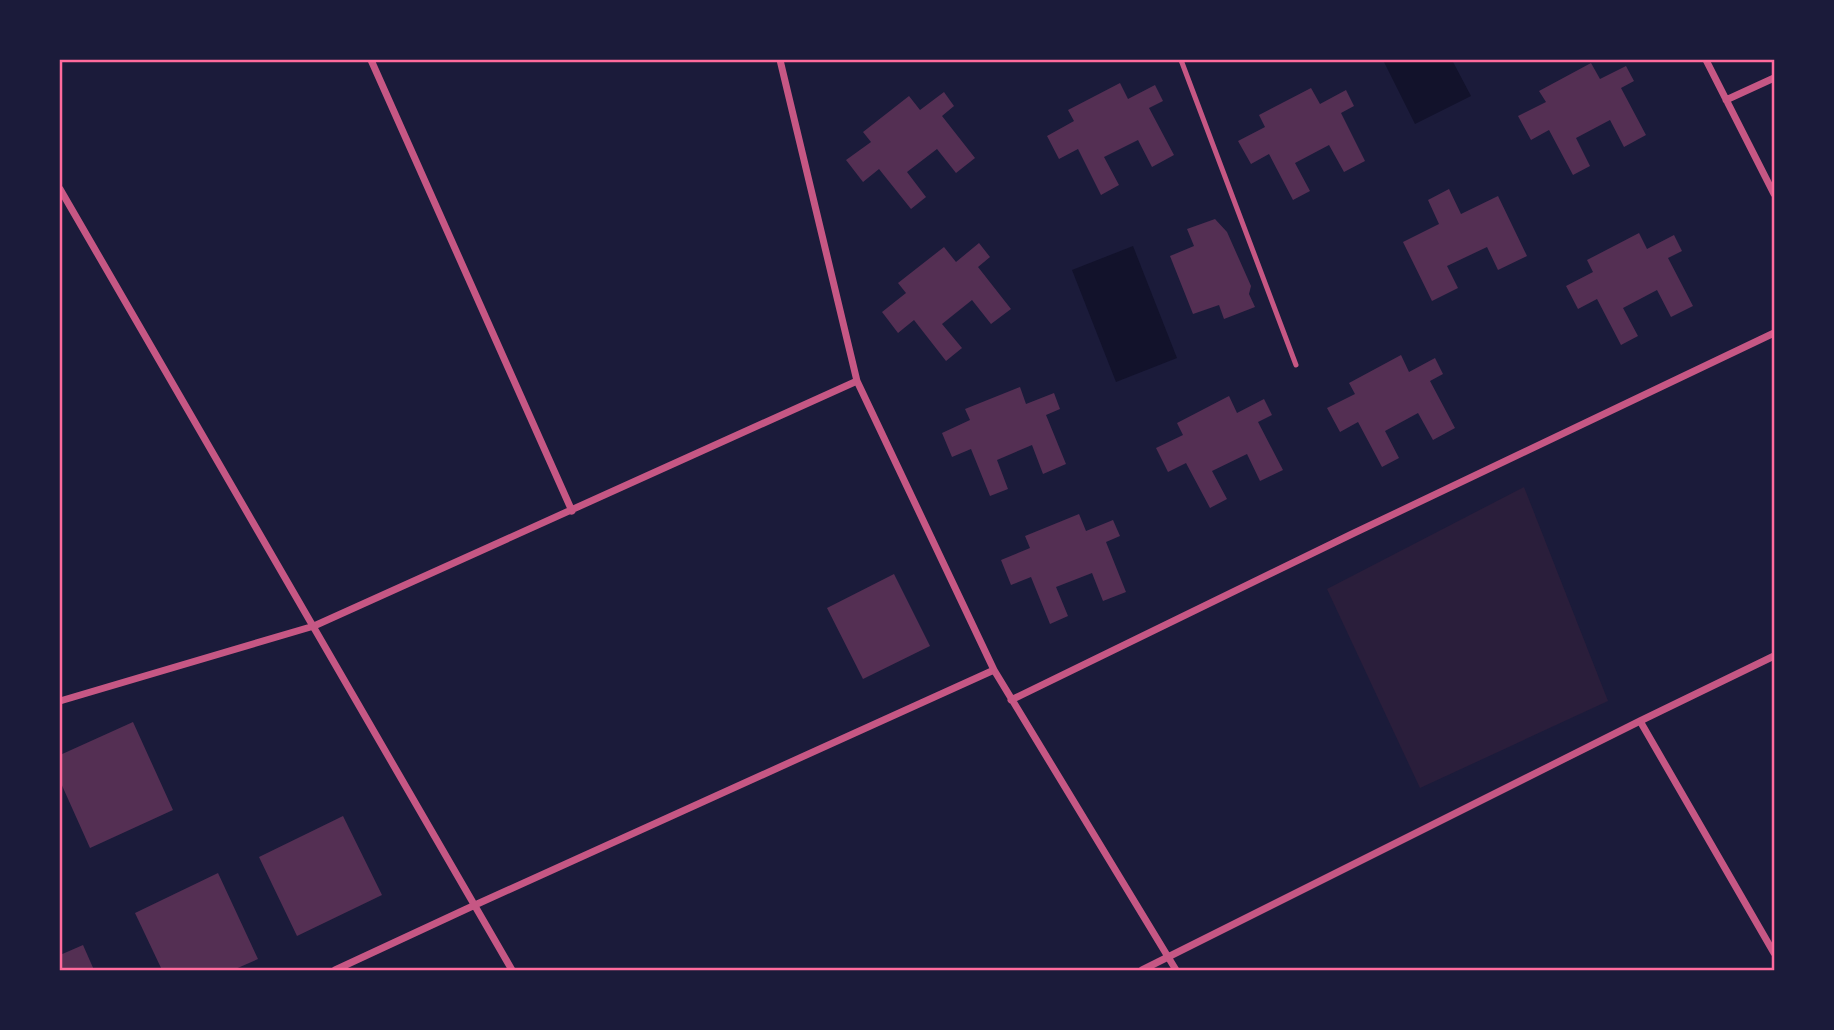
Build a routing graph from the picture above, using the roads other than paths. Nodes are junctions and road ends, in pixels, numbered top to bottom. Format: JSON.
{"nodes":[{"id":1,"x":371,"y":60,"type":"edge"},
{"id":2,"x":780,"y":60,"type":"edge"},
{"id":3,"x":1181,"y":60,"type":"edge"},
{"id":4,"x":1706,"y":60,"type":"edge"},
{"id":5,"x":1774,"y":78,"type":"edge"},
{"id":6,"x":1726,"y":100,"type":"junction"},
{"id":7,"x":60,"y":189,"type":"edge"},
{"id":8,"x":1774,"y":194,"type":"edge"},
{"id":9,"x":1774,"y":333,"type":"edge"},
{"id":10,"x":1296,"y":365,"type":"dead end"},
{"id":11,"x":857,"y":381,"type":"junction"},
{"id":12,"x":572,"y":511,"type":"junction"},
{"id":13,"x":314,"y":626,"type":"junction"},
{"id":14,"x":1774,"y":656,"type":"edge"},
{"id":15,"x":994,"y":670,"type":"junction"},
{"id":16,"x":1011,"y":700,"type":"junction"},
{"id":17,"x":60,"y":701,"type":"edge"},
{"id":18,"x":1640,"y":720,"type":"junction"},
{"id":19,"x":475,"y":905,"type":"junction"},
{"id":20,"x":1774,"y":953,"type":"edge"},
{"id":21,"x":1168,"y":959,"type":"junction"},
{"id":22,"x":335,"y":971,"type":"edge"},
{"id":23,"x":512,"y":971,"type":"edge"},
{"id":24,"x":1142,"y":971,"type":"edge"},
{"id":25,"x":1176,"y":971,"type":"edge"}],
"edges":[{"from":1,"to":12,"type":"street"},
{"from":2,"to":11,"type":"street"},
{"from":3,"to":10,"type":"lane"},
{"from":4,"to":6,"type":"street"},
{"from":5,"to":6,"type":"street"},
{"from":6,"to":8,"type":"street"},
{"from":7,"to":13,"type":"street"},
{"from":9,"to":16,"type":"street"},
{"from":11,"to":12,"type":"street"},
{"from":11,"to":15,"type":"street"},
{"from":12,"to":13,"type":"street"},
{"from":13,"to":17,"type":"street"},
{"from":13,"to":19,"type":"street"},
{"from":14,"to":18,"type":"street"},
{"from":15,"to":16,"type":"street"},
{"from":15,"to":19,"type":"street"},
{"from":16,"to":21,"type":"street"},
{"from":18,"to":20,"type":"street"},
{"from":18,"to":21,"type":"street"},
{"from":19,"to":22,"type":"street"},
{"from":19,"to":23,"type":"street"},
{"from":21,"to":24,"type":"street"},
{"from":21,"to":25,"type":"street"}]}
